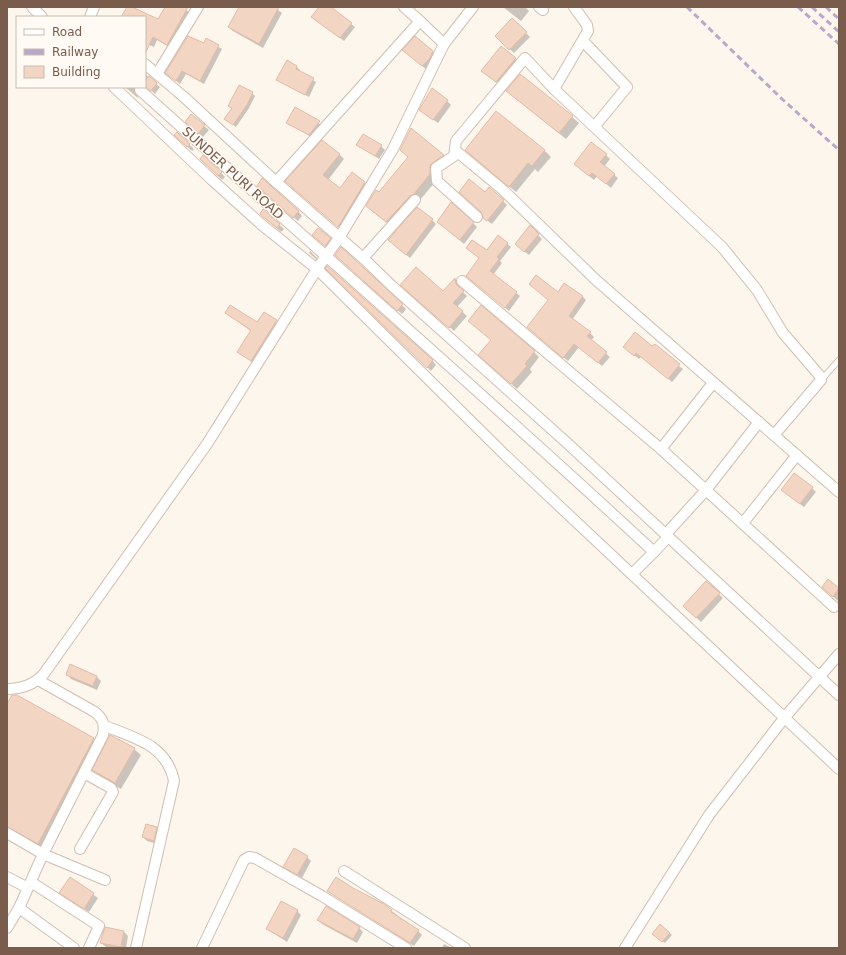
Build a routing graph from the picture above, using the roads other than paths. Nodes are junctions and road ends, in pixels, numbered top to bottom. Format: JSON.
{"nodes":[{"id":1,"x":32,"y":7,"type":"edge"},
{"id":2,"x":198,"y":7,"type":"edge"},
{"id":3,"x":404,"y":7,"type":"edge"},
{"id":4,"x":473,"y":7,"type":"edge"},
{"id":5,"x":574,"y":7,"type":"edge"},
{"id":6,"x":41,"y":16,"type":"edge"},
{"id":7,"x":420,"y":21,"type":"junction"},
{"id":8,"x":583,"y":41,"type":"junction"},
{"id":9,"x":444,"y":44,"type":"junction"},
{"id":10,"x":146,"y":65,"type":"edge"},
{"id":11,"x":157,"y":74,"type":"junction"},
{"id":12,"x":115,"y":88,"type":"edge"},
{"id":13,"x":554,"y":88,"type":"junction"},
{"id":14,"x":140,"y":90,"type":"dead end"},
{"id":15,"x":595,"y":126,"type":"junction"},
{"id":16,"x":455,"y":150,"type":"junction"},
{"id":17,"x":276,"y":182,"type":"junction"},
{"id":18,"x":415,"y":200,"type":"dead end"},
{"id":19,"x":477,"y":217,"type":"dead end"},
{"id":20,"x":339,"y":238,"type":"junction"},
{"id":21,"x":326,"y":257,"type":"junction"},
{"id":22,"x":363,"y":258,"type":"junction"},
{"id":23,"x":317,"y":269,"type":"junction"},
{"id":24,"x":462,"y":281,"type":"dead end"},
{"id":25,"x":839,"y":360,"type":"edge"},
{"id":26,"x":821,"y":380,"type":"junction"},
{"id":27,"x":713,"y":383,"type":"junction"},
{"id":28,"x":759,"y":422,"type":"junction"},
{"id":29,"x":774,"y":435,"type":"junction"},
{"id":30,"x":661,"y":449,"type":"junction"},
{"id":31,"x":797,"y":455,"type":"junction"},
{"id":32,"x":706,"y":490,"type":"junction"},
{"id":33,"x":839,"y":492,"type":"edge"},
{"id":34,"x":743,"y":523,"type":"junction"},
{"id":35,"x":667,"y":536,"type":"junction"},
{"id":36,"x":654,"y":552,"type":"junction"},
{"id":37,"x":632,"y":574,"type":"junction"},
{"id":38,"x":834,"y":607,"type":"dead end"},
{"id":39,"x":839,"y":654,"type":"edge"},
{"id":40,"x":820,"y":676,"type":"junction"},
{"id":41,"x":38,"y":680,"type":"junction"},
{"id":42,"x":7,"y":689,"type":"edge"},
{"id":43,"x":839,"y":695,"type":"edge"},
{"id":44,"x":784,"y":717,"type":"junction"},
{"id":45,"x":105,"y":726,"type":"junction"},
{"id":46,"x":839,"y":769,"type":"edge"},
{"id":47,"x":84,"y":773,"type":"junction"},
{"id":48,"x":7,"y":833,"type":"edge"},
{"id":49,"x":80,"y":849,"type":"dead end"},
{"id":50,"x":43,"y":854,"type":"junction"},
{"id":51,"x":344,"y":872,"type":"dead end"},
{"id":52,"x":7,"y":877,"type":"edge"},
{"id":53,"x":105,"y":880,"type":"dead end"},
{"id":54,"x":29,"y":885,"type":"junction"},
{"id":55,"x":13,"y":912,"type":"edge"},
{"id":56,"x":7,"y":928,"type":"edge"},
{"id":57,"x":390,"y":944,"type":"edge"},
{"id":58,"x":74,"y":948,"type":"edge"},
{"id":59,"x":90,"y":948,"type":"edge"},
{"id":60,"x":136,"y":948,"type":"edge"},
{"id":61,"x":202,"y":948,"type":"edge"},
{"id":62,"x":406,"y":948,"type":"edge"},
{"id":63,"x":465,"y":948,"type":"edge"},
{"id":64,"x":625,"y":948,"type":"edge"}],
"edges":[{"from":1,"to":6,"type":"street"},
{"from":2,"to":11,"type":"street"},
{"from":3,"to":7,"type":"street"},
{"from":4,"to":9,"type":"street"},
{"from":5,"to":8,"type":"street"},
{"from":7,"to":9,"type":"street"},
{"from":7,"to":17,"type":"street"},
{"from":8,"to":13,"type":"street"},
{"from":8,"to":15,"type":"street"},
{"from":9,"to":20,"type":"street"},
{"from":10,"to":11,"type":"street"},
{"from":11,"to":17,"type":"street"},
{"from":12,"to":23,"type":"street"},
{"from":13,"to":15,"type":"street"},
{"from":13,"to":16,"type":"street"},
{"from":14,"to":21,"type":"street","name":"SUNDER PURI ROAD"},
{"from":15,"to":26,"type":"street"},
{"from":16,"to":19,"type":"street"},
{"from":16,"to":27,"type":"street"},
{"from":17,"to":20,"type":"street"},
{"from":18,"to":22,"type":"street"},
{"from":20,"to":21,"type":"street"},
{"from":20,"to":22,"type":"street"},
{"from":21,"to":23,"type":"street"},
{"from":21,"to":36,"type":"street","name":"SUNDER PURI ROAD"},
{"from":22,"to":35,"type":"street"},
{"from":23,"to":37,"type":"street"},
{"from":23,"to":41,"type":"street"},
{"from":24,"to":30,"type":"street"},
{"from":25,"to":26,"type":"lane"},
{"from":26,"to":29,"type":"street"},
{"from":27,"to":28,"type":"street"},
{"from":27,"to":30,"type":"street"},
{"from":28,"to":29,"type":"street"},
{"from":28,"to":32,"type":"street"},
{"from":29,"to":31,"type":"street"},
{"from":30,"to":32,"type":"street"},
{"from":31,"to":33,"type":"street"},
{"from":31,"to":34,"type":"street"},
{"from":32,"to":34,"type":"street"},
{"from":32,"to":35,"type":"street"},
{"from":34,"to":38,"type":"street"},
{"from":35,"to":36,"type":"street"},
{"from":35,"to":40,"type":"street"},
{"from":36,"to":37,"type":"street"},
{"from":37,"to":44,"type":"street"},
{"from":39,"to":40,"type":"street"},
{"from":40,"to":43,"type":"street"},
{"from":40,"to":44,"type":"street"},
{"from":41,"to":42,"type":"street"},
{"from":41,"to":45,"type":"street"},
{"from":44,"to":46,"type":"street"},
{"from":44,"to":64,"type":"street"},
{"from":45,"to":47,"type":"street"},
{"from":45,"to":60,"type":"street"},
{"from":47,"to":49,"type":"street"},
{"from":47,"to":50,"type":"street"},
{"from":48,"to":50,"type":"street"},
{"from":50,"to":53,"type":"street"},
{"from":50,"to":54,"type":"street"},
{"from":51,"to":63,"type":"street"},
{"from":52,"to":54,"type":"street"},
{"from":54,"to":55,"type":"street"},
{"from":54,"to":59,"type":"street"},
{"from":55,"to":56,"type":"street"},
{"from":55,"to":58,"type":"street"},
{"from":57,"to":61,"type":"street"},
{"from":57,"to":62,"type":"street"}]}
